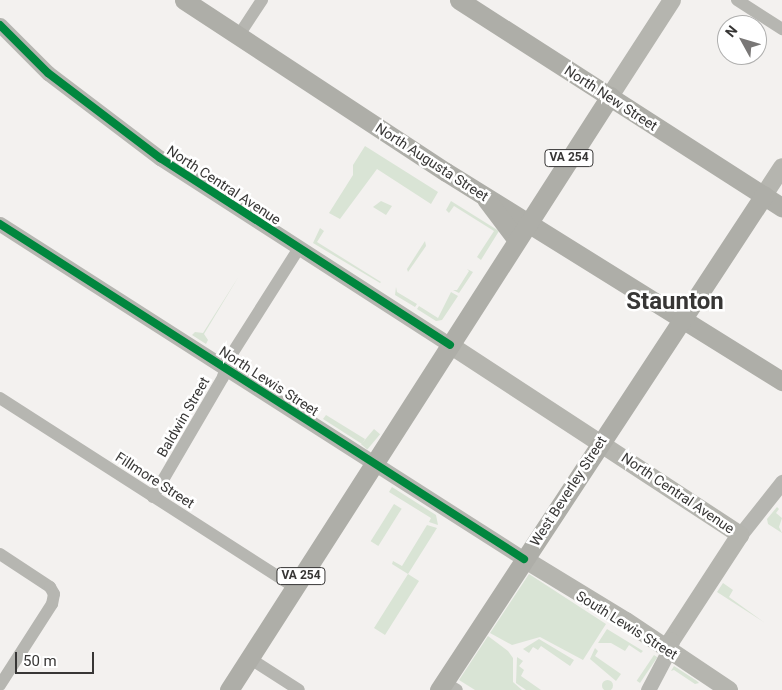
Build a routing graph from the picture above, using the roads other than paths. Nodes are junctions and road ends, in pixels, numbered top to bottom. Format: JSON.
{"nodes":[{"id":1,"x":184,"y":0,"type":"edge"},
{"id":2,"x":262,"y":0,"type":"edge"},
{"id":3,"x":460,"y":0,"type":"edge"},
{"id":4,"x":672,"y":0,"type":"edge"},
{"id":5,"x":737,"y":0,"type":"edge"},
{"id":6,"x":0,"y":25,"type":"edge"},
{"id":7,"x":782,"y":29,"type":"edge"},
{"id":8,"x":239,"y":35,"type":"junction"},
{"id":9,"x":610,"y":96,"type":"junction"},
{"id":10,"x":782,"y":167,"type":"edge"},
{"id":11,"x":764,"y":195,"type":"junction"},
{"id":12,"x":484,"y":196,"type":"junction"},
{"id":13,"x":782,"y":207,"type":"edge"},
{"id":14,"x":529,"y":221,"type":"junction"},
{"id":15,"x":0,"y":224,"type":"edge"},
{"id":16,"x":517,"y":240,"type":"junction"},
{"id":17,"x":298,"y":248,"type":"junction"},
{"id":18,"x":683,"y":318,"type":"junction"},
{"id":19,"x":450,"y":346,"type":"junction"},
{"id":20,"x":226,"y":368,"type":"junction"},
{"id":21,"x":782,"y":381,"type":"edge"},
{"id":22,"x":0,"y":398,"type":"edge"},
{"id":23,"x":600,"y":442,"type":"junction"},
{"id":24,"x":373,"y":463,"type":"junction"},
{"id":25,"x":782,"y":482,"type":"edge"},
{"id":26,"x":153,"y":497,"type":"junction"},
{"id":27,"x":740,"y":535,"type":"junction"},
{"id":28,"x":0,"y":554,"type":"edge"},
{"id":29,"x":524,"y":560,"type":"junction"},
{"id":30,"x":294,"y":587,"type":"junction"},
{"id":31,"x":669,"y":650,"type":"junction"},
{"id":32,"x":249,"y":658,"type":"junction"},
{"id":33,"x":0,"y":685,"type":"edge"},
{"id":34,"x":447,"y":687,"type":"edge"},
{"id":35,"x":228,"y":690,"type":"edge"},
{"id":36,"x":299,"y":690,"type":"edge"},
{"id":37,"x":648,"y":690,"type":"edge"},
{"id":38,"x":729,"y":690,"type":"edge"}],
"edges":[{"from":1,"to":8,"type":"main road","name":"North Augusta Street"},
{"from":2,"to":8,"type":"street"},
{"from":3,"to":9,"type":"main road","name":"North New Street"},
{"from":4,"to":9,"type":"main road","number":"VA 254"},
{"from":5,"to":7,"type":"street"},
{"from":6,"to":17,"type":"street","name":"North Central Avenue"},
{"from":8,"to":12,"type":"main road","name":"North Augusta Street"},
{"from":9,"to":11,"type":"main road","name":"North New Street"},
{"from":9,"to":14,"type":"main road","number":"VA 254"},
{"from":10,"to":11,"type":"main road"},
{"from":11,"to":13,"type":"main road","name":"North New Street"},
{"from":11,"to":18,"type":"main road","name":"West Beverley Street"},
{"from":12,"to":14,"type":"main road","name":"North Augusta Street"},
{"from":12,"to":16,"type":"main road"},
{"from":14,"to":16,"type":"main road","number":"VA 254"},
{"from":14,"to":18,"type":"main road","name":"North Augusta Street"},
{"from":15,"to":20,"type":"street","name":"North Lewis Street"},
{"from":16,"to":19,"type":"main road","number":"VA 254"},
{"from":17,"to":19,"type":"street","name":"North Central Avenue"},
{"from":17,"to":20,"type":"street","name":"Baldwin Street"},
{"from":18,"to":21,"type":"main road","name":"North Augusta Street"},
{"from":18,"to":23,"type":"main road","name":"West Beverley Street"},
{"from":19,"to":23,"type":"main road","name":"North Central Avenue"},
{"from":19,"to":24,"type":"main road","number":"VA 254"},
{"from":20,"to":24,"type":"street","name":"North Lewis Street"},
{"from":20,"to":26,"type":"street","name":"Baldwin Street"},
{"from":22,"to":26,"type":"street","name":"Fillmore Street"},
{"from":23,"to":27,"type":"main road","name":"North Central Avenue"},
{"from":23,"to":29,"type":"main road","name":"West Beverley Street"},
{"from":24,"to":29,"type":"street","name":"North Lewis Street"},
{"from":24,"to":30,"type":"main road","number":"VA 254"},
{"from":25,"to":27,"type":"street"},
{"from":26,"to":30,"type":"street","name":"Fillmore Street"},
{"from":27,"to":31,"type":"main road"},
{"from":28,"to":33,"type":"street"},
{"from":29,"to":31,"type":"main road","name":"South Lewis Street"},
{"from":29,"to":34,"type":"main road","name":"West Beverley Street"},
{"from":30,"to":32,"type":"main road","number":"VA 254"},
{"from":31,"to":37,"type":"street"},
{"from":31,"to":38,"type":"main road","name":"South Lewis Street"},
{"from":32,"to":35,"type":"main road","number":"VA 254"},
{"from":32,"to":36,"type":"street"}]}
